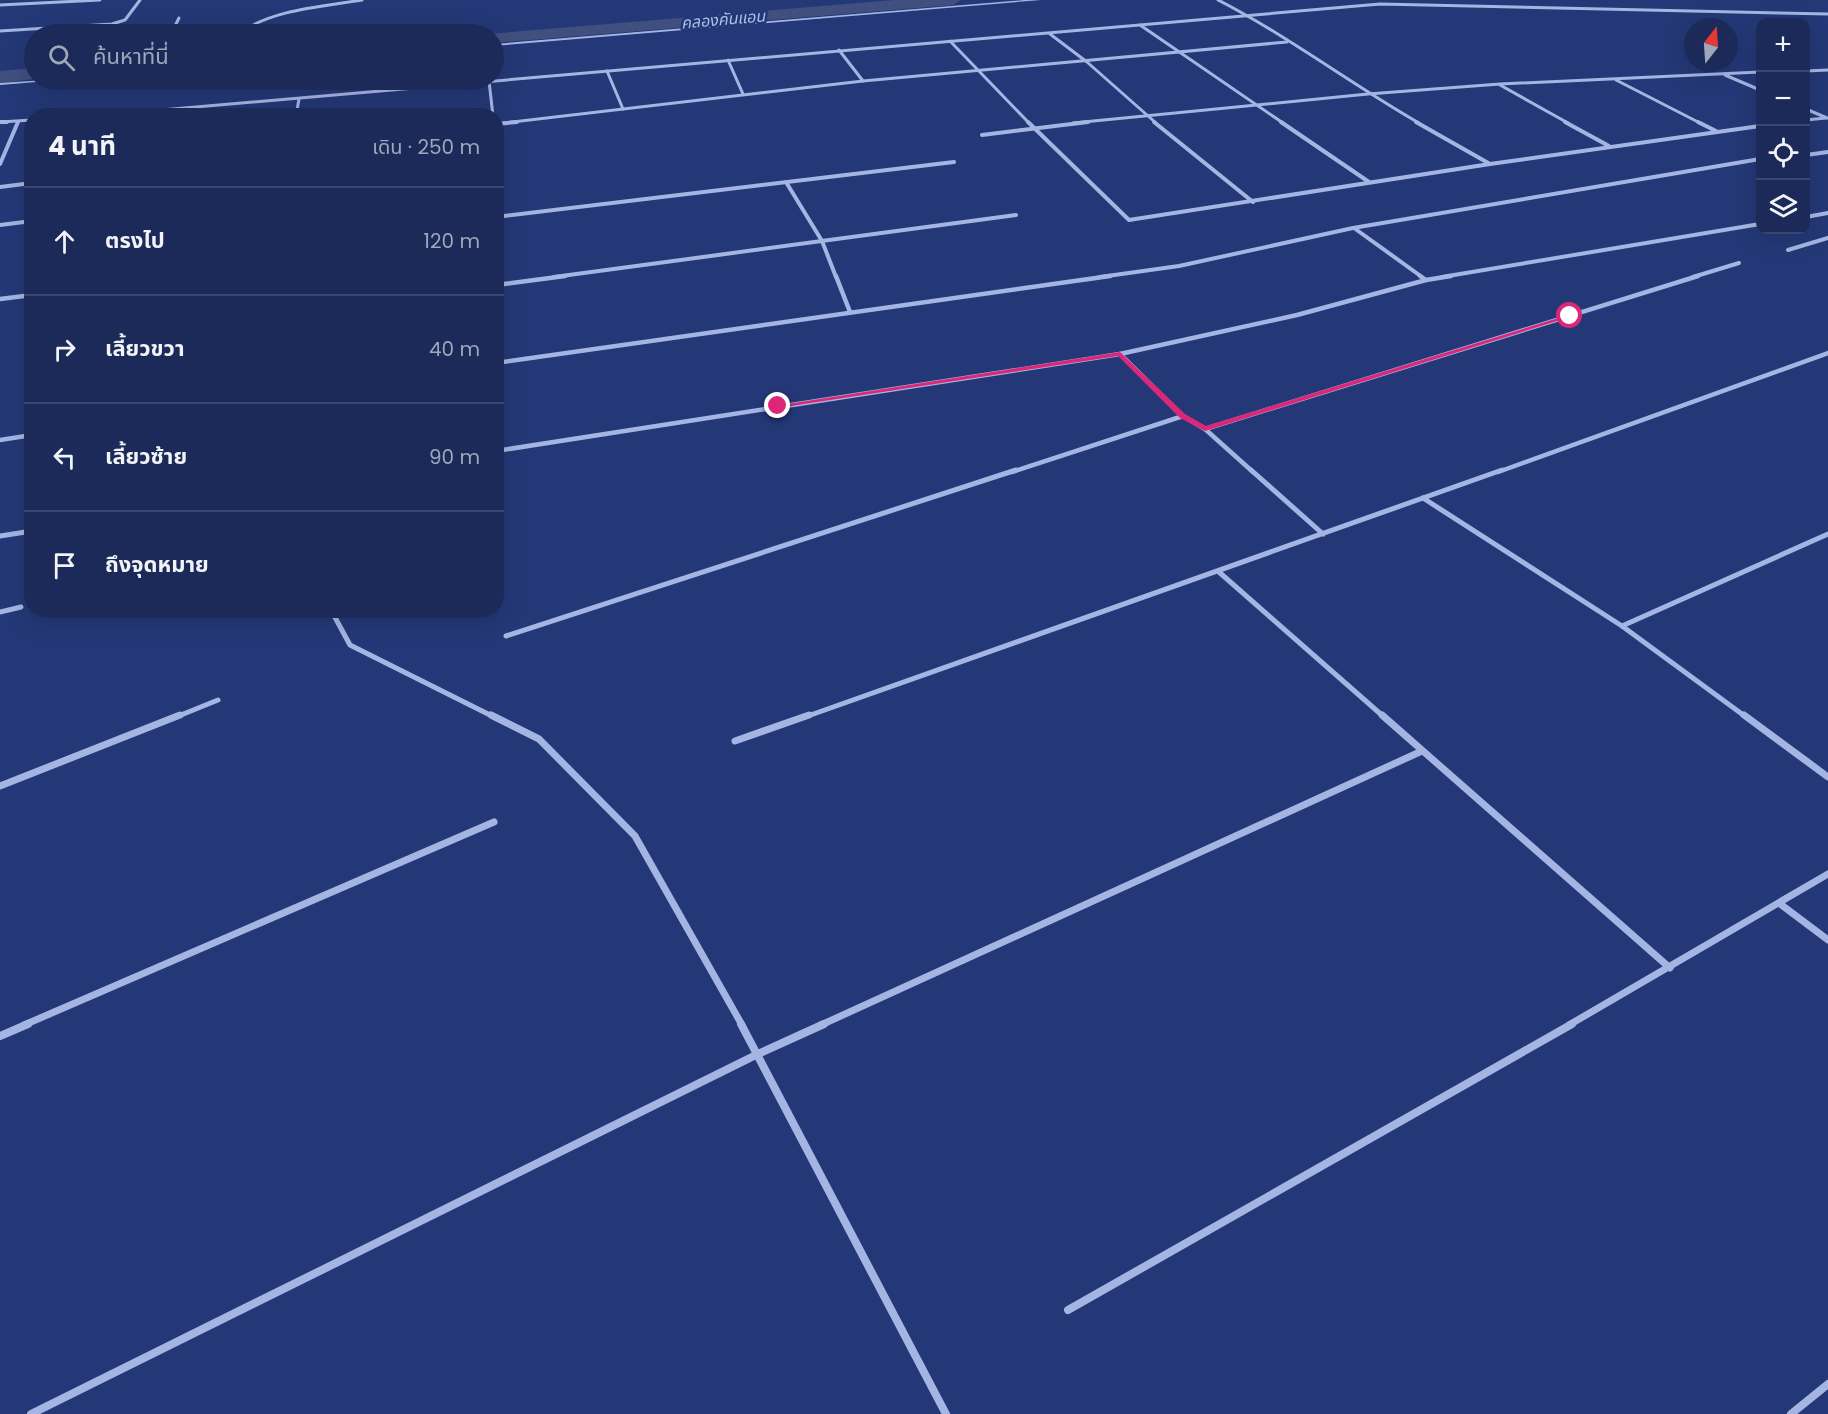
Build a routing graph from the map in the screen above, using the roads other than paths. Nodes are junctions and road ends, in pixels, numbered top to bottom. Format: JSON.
{"nodes":[{"id":1,"x":46,"y":0,"type":"edge"},
{"id":2,"x":100,"y":0,"type":"edge"},
{"id":3,"x":140,"y":0,"type":"edge"},
{"id":4,"x":362,"y":0,"type":"edge"},
{"id":5,"x":1039,"y":0,"type":"edge"},
{"id":6,"x":1218,"y":0,"type":"edge"},
{"id":7,"x":42,"y":3,"type":"junction"},
{"id":8,"x":0,"y":5,"type":"edge"},
{"id":9,"x":1828,"y":14,"type":"edge"},
{"id":10,"x":1249,"y":16,"type":"junction"},
{"id":11,"x":179,"y":18,"type":"dead end"},
{"id":12,"x":112,"y":24,"type":"edge"},
{"id":13,"x":176,"y":24,"type":"edge"},
{"id":14,"x":258,"y":24,"type":"edge"},
{"id":15,"x":1140,"y":25,"type":"junction"},
{"id":16,"x":24,"y":30,"type":"edge"},
{"id":17,"x":0,"y":32,"type":"edge"},
{"id":18,"x":1049,"y":34,"type":"junction"},
{"id":19,"x":950,"y":41,"type":"junction"},
{"id":20,"x":1287,"y":42,"type":"junction"},
{"id":21,"x":504,"y":44,"type":"edge"},
{"id":22,"x":839,"y":50,"type":"junction"},
{"id":23,"x":1181,"y":53,"type":"junction"},
{"id":24,"x":728,"y":60,"type":"junction"},
{"id":25,"x":1087,"y":62,"type":"junction"},
{"id":26,"x":1810,"y":70,"type":"edge"},
{"id":27,"x":1828,"y":70,"type":"edge"},
{"id":28,"x":607,"y":71,"type":"junction"},
{"id":29,"x":980,"y":72,"type":"junction"},
{"id":30,"x":1756,"y":72,"type":"edge"},
{"id":31,"x":1722,"y":74,"type":"junction"},
{"id":32,"x":504,"y":80,"type":"edge"},
{"id":33,"x":1615,"y":80,"type":"junction"},
{"id":34,"x":863,"y":81,"type":"junction"},
{"id":35,"x":24,"y":82,"type":"edge"},
{"id":36,"x":0,"y":84,"type":"edge"},
{"id":37,"x":1500,"y":84,"type":"junction"},
{"id":38,"x":1756,"y":88,"type":"edge"},
{"id":39,"x":390,"y":90,"type":"edge"},
{"id":40,"x":490,"y":90,"type":"edge"},
{"id":41,"x":378,"y":91,"type":"joint"},
{"id":42,"x":742,"y":94,"type":"junction"},
{"id":43,"x":1368,"y":94,"type":"junction"},
{"id":44,"x":299,"y":99,"type":"junction"},
{"id":45,"x":1256,"y":105,"type":"junction"},
{"id":46,"x":198,"y":108,"type":"edge"},
{"id":47,"x":297,"y":108,"type":"edge"},
{"id":48,"x":493,"y":108,"type":"edge"},
{"id":49,"x":623,"y":109,"type":"junction"},
{"id":50,"x":1810,"y":111,"type":"edge"},
{"id":51,"x":1147,"y":116,"type":"junction"},
{"id":52,"x":1828,"y":118,"type":"edge"},
{"id":53,"x":1810,"y":120,"type":"edge"},
{"id":54,"x":18,"y":121,"type":"junction"},
{"id":55,"x":24,"y":121,"type":"edge"},
{"id":56,"x":0,"y":122,"type":"edge"},
{"id":57,"x":504,"y":123,"type":"edge"},
{"id":58,"x":1033,"y":127,"type":"junction"},
{"id":59,"x":1756,"y":127,"type":"edge"},
{"id":60,"x":1717,"y":131,"type":"junction"},
{"id":61,"x":982,"y":135,"type":"dead end"},
{"id":62,"x":1610,"y":147,"type":"junction"},
{"id":63,"x":1828,"y":152,"type":"edge"},
{"id":64,"x":1810,"y":154,"type":"edge"},
{"id":65,"x":1756,"y":160,"type":"edge"},
{"id":66,"x":954,"y":162,"type":"dead end"},
{"id":67,"x":0,"y":164,"type":"edge"},
{"id":68,"x":1490,"y":164,"type":"junction"},
{"id":69,"x":786,"y":182,"type":"junction"},
{"id":70,"x":1369,"y":182,"type":"junction"},
{"id":71,"x":24,"y":184,"type":"edge"},
{"id":72,"x":0,"y":187,"type":"edge"},
{"id":73,"x":1253,"y":202,"type":"junction"},
{"id":74,"x":1828,"y":213,"type":"edge"},
{"id":75,"x":1016,"y":215,"type":"dead end"},
{"id":76,"x":504,"y":216,"type":"edge"},
{"id":77,"x":1810,"y":216,"type":"edge"},
{"id":78,"x":24,"y":222,"type":"edge"},
{"id":79,"x":0,"y":225,"type":"edge"},
{"id":80,"x":1756,"y":225,"type":"edge"},
{"id":81,"x":1353,"y":228,"type":"junction"},
{"id":82,"x":1828,"y":238,"type":"edge"},
{"id":83,"x":822,"y":241,"type":"junction"},
{"id":84,"x":1788,"y":250,"type":"dead end"},
{"id":85,"x":1739,"y":263,"type":"dead end"},
{"id":86,"x":1426,"y":280,"type":"junction"},
{"id":87,"x":504,"y":284,"type":"edge"},
{"id":88,"x":24,"y":296,"type":"edge"},
{"id":89,"x":0,"y":299,"type":"edge"},
{"id":90,"x":850,"y":312,"type":"junction"},
{"id":91,"x":1828,"y":353,"type":"edge"},
{"id":92,"x":1120,"y":354,"type":"junction"},
{"id":93,"x":504,"y":362,"type":"edge"},
{"id":94,"x":1183,"y":416,"type":"junction"},
{"id":95,"x":1205,"y":429,"type":"junction"},
{"id":96,"x":24,"y":436,"type":"edge"},
{"id":97,"x":0,"y":441,"type":"edge"},
{"id":98,"x":504,"y":450,"type":"edge"},
{"id":99,"x":1423,"y":498,"type":"junction"},
{"id":100,"x":24,"y":532,"type":"edge"},
{"id":101,"x":1323,"y":534,"type":"junction"},
{"id":102,"x":1828,"y":534,"type":"edge"},
{"id":103,"x":0,"y":537,"type":"edge"},
{"id":104,"x":1219,"y":572,"type":"junction"},
{"id":105,"x":21,"y":607,"type":"dead end"},
{"id":106,"x":0,"y":612,"type":"edge"},
{"id":107,"x":335,"y":618,"type":"edge"},
{"id":108,"x":1622,"y":626,"type":"junction"},
{"id":109,"x":506,"y":636,"type":"dead end"},
{"id":110,"x":218,"y":700,"type":"dead end"},
{"id":111,"x":735,"y":741,"type":"dead end"},
{"id":112,"x":1422,"y":751,"type":"junction"},
{"id":113,"x":1828,"y":777,"type":"edge"},
{"id":114,"x":0,"y":786,"type":"edge"},
{"id":115,"x":494,"y":822,"type":"dead end"},
{"id":116,"x":1828,"y":874,"type":"edge"},
{"id":117,"x":1779,"y":903,"type":"junction"},
{"id":118,"x":1828,"y":940,"type":"edge"},
{"id":119,"x":1670,"y":968,"type":"junction"},
{"id":120,"x":0,"y":1036,"type":"edge"},
{"id":121,"x":758,"y":1054,"type":"junction"},
{"id":122,"x":1068,"y":1310,"type":"dead end"},
{"id":123,"x":1828,"y":1384,"type":"edge"},
{"id":124,"x":31,"y":1414,"type":"edge"},
{"id":125,"x":946,"y":1414,"type":"edge"},
{"id":126,"x":1791,"y":1414,"type":"edge"}],
"edges":[{"from":1,"to":7,"type":"street"},
{"from":2,"to":7,"type":"street"},
{"from":3,"to":12,"type":"street"},
{"from":4,"to":14,"type":"street"},
{"from":5,"to":21,"type":"street"},
{"from":6,"to":10,"type":"street"},
{"from":7,"to":8,"type":"street"},
{"from":9,"to":10,"type":"street"},
{"from":10,"to":15,"type":"street"},
{"from":10,"to":20,"type":"street"},
{"from":11,"to":13,"type":"street"},
{"from":15,"to":18,"type":"street"},
{"from":15,"to":23,"type":"street"},
{"from":16,"to":17,"type":"street"},
{"from":18,"to":19,"type":"street"},
{"from":18,"to":25,"type":"street"},
{"from":19,"to":22,"type":"street"},
{"from":19,"to":29,"type":"street"},
{"from":20,"to":23,"type":"street"},
{"from":20,"to":43,"type":"street"},
{"from":22,"to":24,"type":"street"},
{"from":22,"to":34,"type":"street"},
{"from":23,"to":25,"type":"street"},
{"from":23,"to":45,"type":"street"},
{"from":24,"to":28,"type":"street"},
{"from":24,"to":42,"type":"street"},
{"from":25,"to":29,"type":"street"},
{"from":25,"to":51,"type":"street"},
{"from":26,"to":27,"type":"street"},
{"from":28,"to":32,"type":"street"},
{"from":28,"to":49,"type":"street"},
{"from":29,"to":34,"type":"street"},
{"from":29,"to":58,"type":"street"},
{"from":30,"to":31,"type":"street"},
{"from":31,"to":33,"type":"street"},
{"from":31,"to":38,"type":"street"},
{"from":33,"to":37,"type":"street"},
{"from":33,"to":60,"type":"street"},
{"from":34,"to":42,"type":"street"},
{"from":35,"to":36,"type":"street"},
{"from":37,"to":43,"type":"street"},
{"from":37,"to":62,"type":"street"},
{"from":39,"to":41,"type":"street"},
{"from":40,"to":48,"type":"street"},
{"from":41,"to":44,"type":"street"},
{"from":42,"to":49,"type":"street"},
{"from":43,"to":45,"type":"street"},
{"from":43,"to":68,"type":"street"},
{"from":44,"to":46,"type":"street"},
{"from":44,"to":47,"type":"street"},
{"from":45,"to":51,"type":"street"},
{"from":45,"to":70,"type":"street"},
{"from":49,"to":57,"type":"street"},
{"from":50,"to":52,"type":"street"},
{"from":51,"to":58,"type":"street"},
{"from":51,"to":73,"type":"street"},
{"from":52,"to":53,"type":"street"},
{"from":54,"to":55,"type":"street"},
{"from":54,"to":56,"type":"street"},
{"from":54,"to":67,"type":"street"},
{"from":58,"to":61,"type":"street"},
{"from":58,"to":73,"type":"street"},
{"from":59,"to":60,"type":"street"},
{"from":60,"to":62,"type":"street"},
{"from":62,"to":68,"type":"street"},
{"from":63,"to":64,"type":"street"},
{"from":65,"to":81,"type":"street"},
{"from":66,"to":69,"type":"street"},
{"from":68,"to":70,"type":"street"},
{"from":69,"to":76,"type":"street"},
{"from":69,"to":83,"type":"street"},
{"from":70,"to":73,"type":"street"},
{"from":71,"to":72,"type":"street"},
{"from":74,"to":77,"type":"street"},
{"from":75,"to":83,"type":"street"},
{"from":78,"to":79,"type":"street"},
{"from":80,"to":86,"type":"street"},
{"from":81,"to":86,"type":"street"},
{"from":81,"to":90,"type":"street"},
{"from":82,"to":84,"type":"street"},
{"from":83,"to":87,"type":"street"},
{"from":83,"to":90,"type":"street"},
{"from":85,"to":95,"type":"street"},
{"from":86,"to":92,"type":"street"},
{"from":88,"to":89,"type":"street"},
{"from":90,"to":93,"type":"street"},
{"from":91,"to":99,"type":"street"},
{"from":92,"to":94,"type":"street"},
{"from":92,"to":98,"type":"street"},
{"from":94,"to":95,"type":"street"},
{"from":94,"to":109,"type":"street"},
{"from":95,"to":101,"type":"street"},
{"from":96,"to":97,"type":"street"},
{"from":99,"to":101,"type":"street"},
{"from":99,"to":108,"type":"street"},
{"from":100,"to":103,"type":"street"},
{"from":101,"to":104,"type":"street"},
{"from":102,"to":108,"type":"street"},
{"from":104,"to":111,"type":"street"},
{"from":104,"to":112,"type":"street"},
{"from":105,"to":106,"type":"street"},
{"from":107,"to":121,"type":"street"},
{"from":108,"to":113,"type":"street"},
{"from":110,"to":114,"type":"street"},
{"from":112,"to":119,"type":"street"},
{"from":112,"to":121,"type":"street"},
{"from":115,"to":120,"type":"street"},
{"from":116,"to":117,"type":"street"},
{"from":117,"to":118,"type":"street"},
{"from":117,"to":119,"type":"street"},
{"from":119,"to":122,"type":"street"},
{"from":121,"to":124,"type":"street"},
{"from":121,"to":125,"type":"street"},
{"from":123,"to":126,"type":"street"}]}
